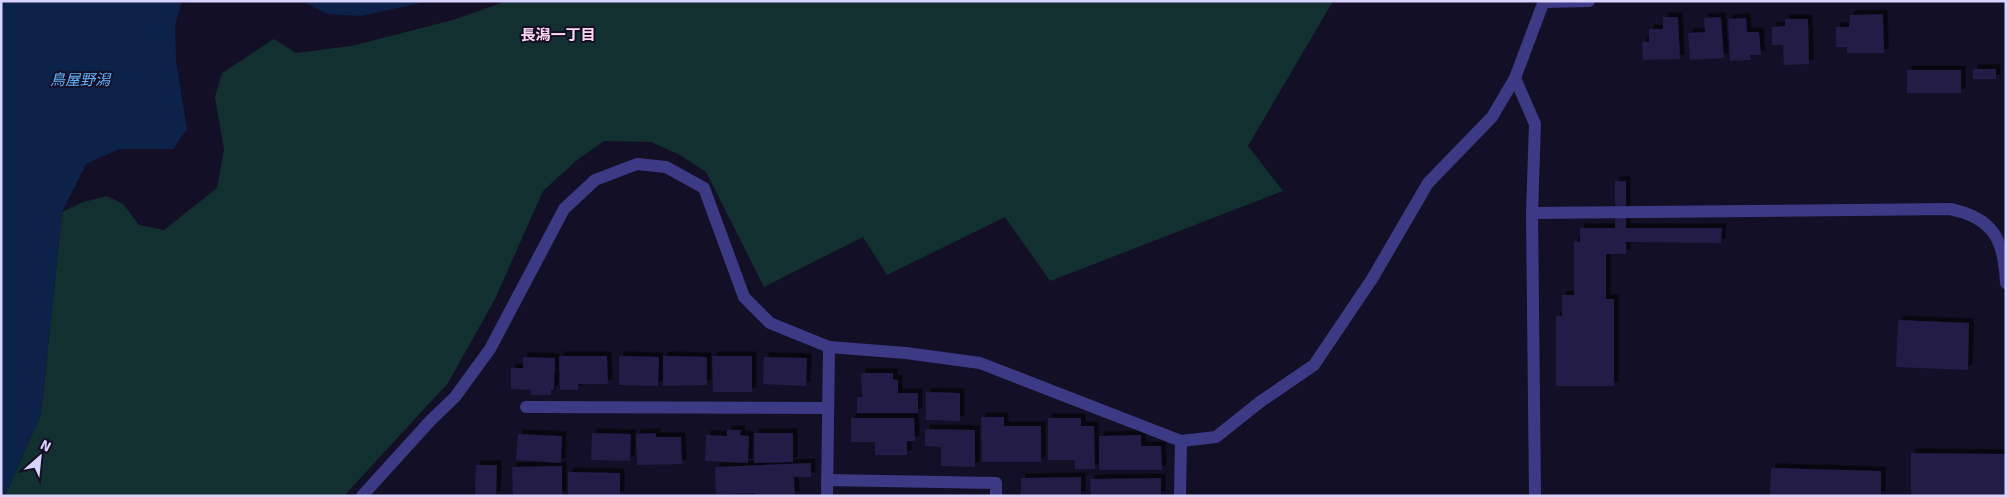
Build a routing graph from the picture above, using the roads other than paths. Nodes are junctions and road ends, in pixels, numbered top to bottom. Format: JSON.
{"nodes":[{"id":1,"x":1589,"y":1,"type":"edge"},
{"id":2,"x":1544,"y":2,"type":"edge"},
{"id":3,"x":1515,"y":78,"type":"junction"},
{"id":4,"x":1532,"y":213,"type":"junction"},
{"id":5,"x":2006,"y":283,"type":"edge"},
{"id":6,"x":829,"y":347,"type":"junction"},
{"id":7,"x":526,"y":407,"type":"dead end"},
{"id":8,"x":828,"y":408,"type":"junction"},
{"id":9,"x":1181,"y":441,"type":"junction"},
{"id":10,"x":827,"y":480,"type":"junction"},
{"id":11,"x":362,"y":496,"type":"edge"},
{"id":12,"x":827,"y":496,"type":"edge"},
{"id":13,"x":996,"y":496,"type":"edge"},
{"id":14,"x":1180,"y":496,"type":"edge"},
{"id":15,"x":1535,"y":496,"type":"edge"}],
"edges":[{"from":1,"to":2,"type":"street"},
{"from":2,"to":3,"type":"street"},
{"from":3,"to":4,"type":"street"},
{"from":3,"to":9,"type":"street"},
{"from":4,"to":5,"type":"street"},
{"from":4,"to":15,"type":"street"},
{"from":6,"to":8,"type":"street"},
{"from":6,"to":9,"type":"street"},
{"from":6,"to":11,"type":"street"},
{"from":7,"to":8,"type":"street"},
{"from":8,"to":10,"type":"street"},
{"from":9,"to":14,"type":"street"},
{"from":10,"to":12,"type":"street"},
{"from":10,"to":13,"type":"street"}]}
